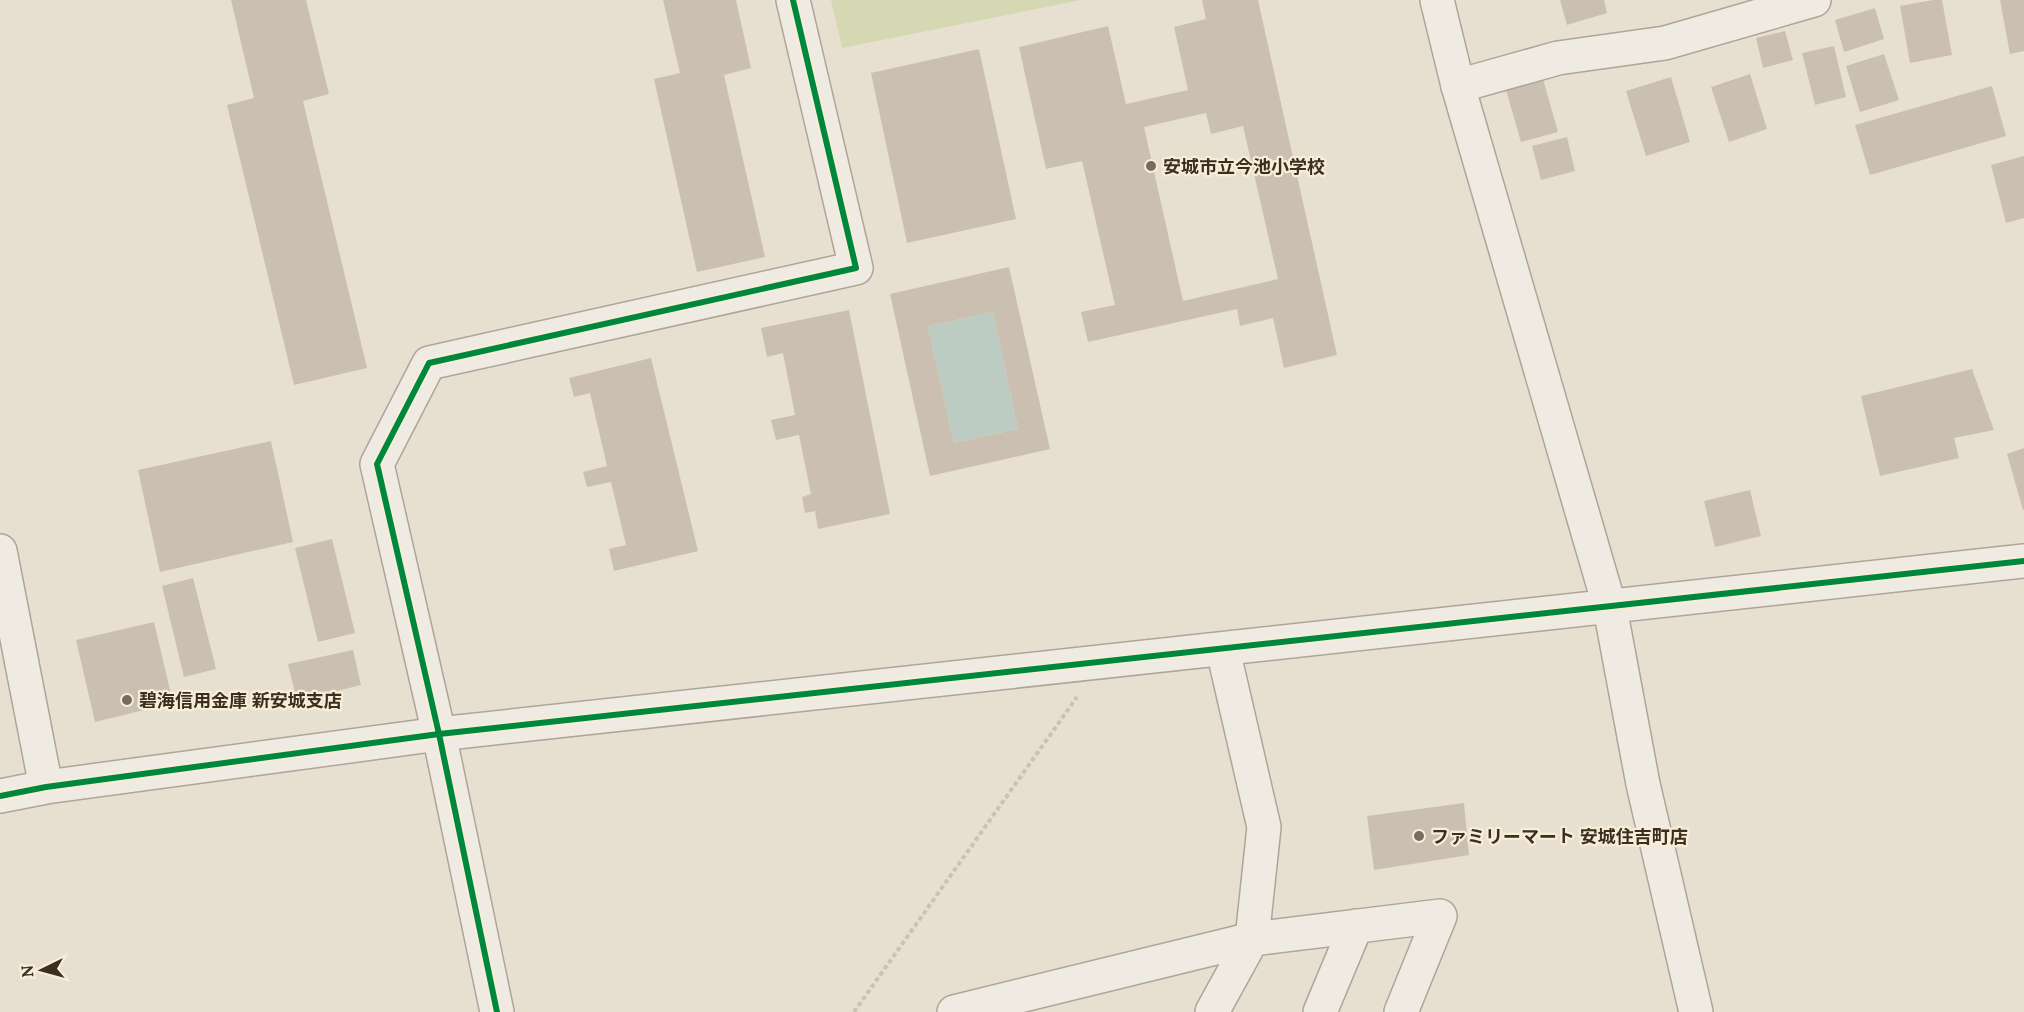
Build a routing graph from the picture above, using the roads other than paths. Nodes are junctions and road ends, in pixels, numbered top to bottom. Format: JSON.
{"nodes":[{"id":1,"x":793,"y":0,"type":"edge"},
{"id":2,"x":1437,"y":0,"type":"edge"},
{"id":3,"x":1814,"y":0,"type":"edge"},
{"id":4,"x":1458,"y":86,"type":"junction"},
{"id":5,"x":0,"y":552,"type":"edge"},
{"id":6,"x":2024,"y":561,"type":"edge"},
{"id":7,"x":1610,"y":608,"type":"junction"},
{"id":8,"x":1223,"y":650,"type":"junction"},
{"id":9,"x":439,"y":734,"type":"junction"},
{"id":10,"x":46,"y":787,"type":"junction"},
{"id":11,"x":0,"y":796,"type":"edge"},
{"id":12,"x":1356,"y":926,"type":"junction"},
{"id":13,"x":1252,"y":939,"type":"junction"},
{"id":14,"x":497,"y":1012,"type":"edge"},
{"id":15,"x":954,"y":1012,"type":"edge"},
{"id":16,"x":1212,"y":1012,"type":"edge"},
{"id":17,"x":1320,"y":1012,"type":"edge"},
{"id":18,"x":1401,"y":1012,"type":"edge"},
{"id":19,"x":1696,"y":1012,"type":"edge"}],
"edges":[{"from":1,"to":9,"type":"street"},
{"from":2,"to":4,"type":"street"},
{"from":3,"to":4,"type":"street"},
{"from":4,"to":7,"type":"street"},
{"from":5,"to":10,"type":"street"},
{"from":6,"to":7,"type":"street"},
{"from":7,"to":8,"type":"street"},
{"from":7,"to":19,"type":"street"},
{"from":8,"to":9,"type":"street"},
{"from":8,"to":13,"type":"street"},
{"from":9,"to":10,"type":"street"},
{"from":9,"to":14,"type":"street"},
{"from":10,"to":11,"type":"street"},
{"from":12,"to":13,"type":"street"},
{"from":12,"to":17,"type":"street"},
{"from":12,"to":18,"type":"street"},
{"from":13,"to":15,"type":"street"},
{"from":13,"to":16,"type":"street"}]}
